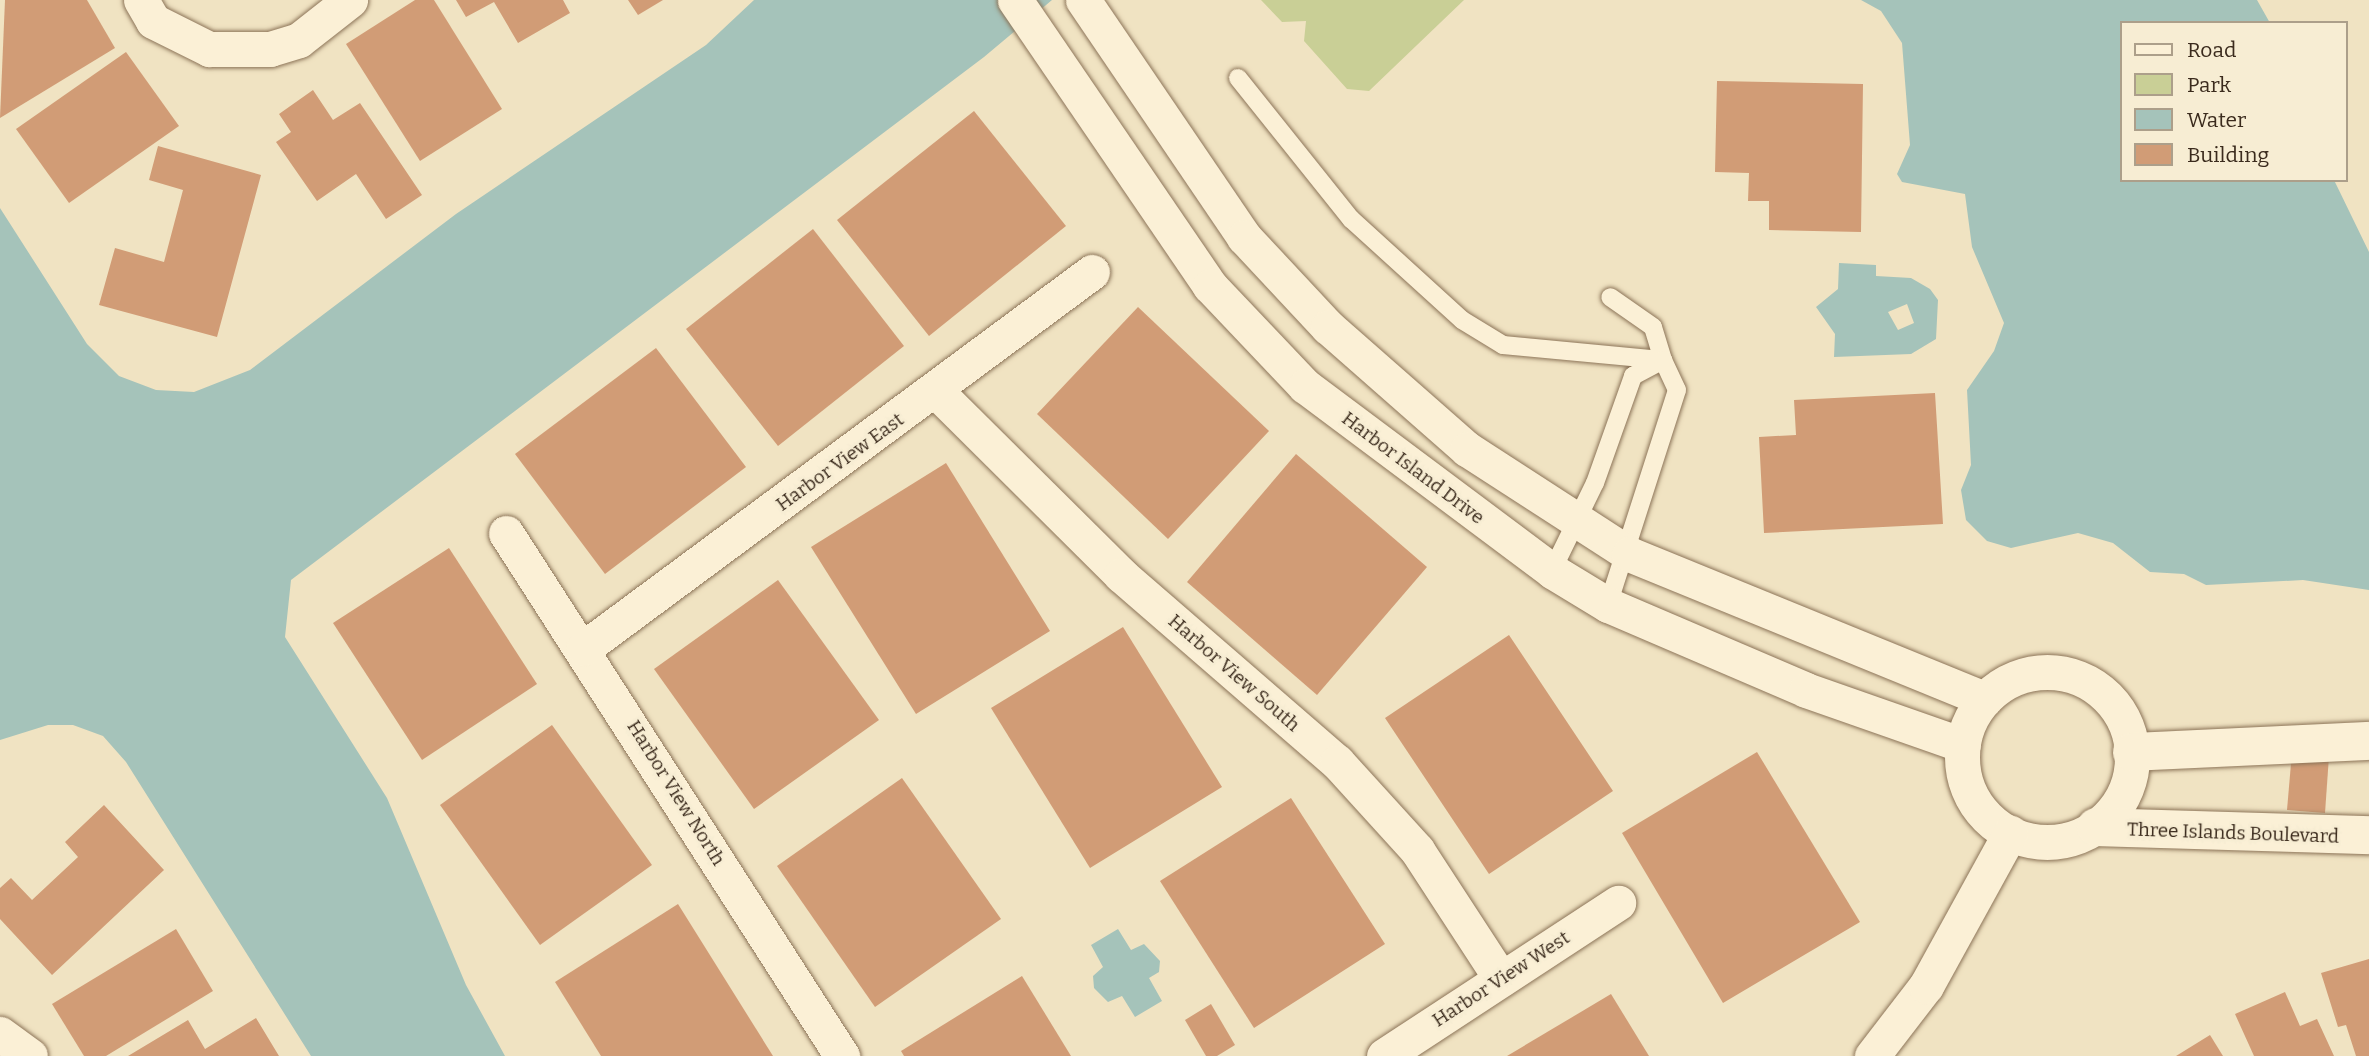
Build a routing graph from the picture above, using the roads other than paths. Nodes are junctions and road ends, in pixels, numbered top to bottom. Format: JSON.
{"nodes":[{"id":1,"x":141,"y":0,"type":"edge"},
{"id":2,"x":350,"y":0,"type":"edge"},
{"id":3,"x":1015,"y":0,"type":"edge"},
{"id":4,"x":1083,"y":0,"type":"edge"},
{"id":5,"x":1238,"y":78,"type":"dead end"},
{"id":6,"x":1092,"y":272,"type":"dead end"},
{"id":7,"x":1610,"y":298,"type":"dead end"},
{"id":8,"x":1663,"y":360,"type":"junction"},
{"id":9,"x":937,"y":391,"type":"junction"},
{"id":10,"x":1574,"y":524,"type":"junction"},
{"id":11,"x":506,"y":533,"type":"dead end"},
{"id":12,"x":1629,"y":554,"type":"junction"},
{"id":13,"x":1552,"y":571,"type":"junction"},
{"id":14,"x":1608,"y":604,"type":"junction"},
{"id":15,"x":584,"y":648,"type":"junction"},
{"id":16,"x":1985,"y":699,"type":"junction"},
{"id":17,"x":2369,"y":741,"type":"edge"},
{"id":18,"x":1963,"y":745,"type":"junction"},
{"id":19,"x":2132,"y":752,"type":"junction"},
{"id":20,"x":2096,"y":827,"type":"junction"},
{"id":21,"x":2010,"y":833,"type":"junction"},
{"id":22,"x":2369,"y":835,"type":"edge"},
{"id":23,"x":1618,"y":903,"type":"dead end"},
{"id":24,"x":1501,"y":979,"type":"junction"},
{"id":25,"x":0,"y":1034,"type":"edge"},
{"id":26,"x":30,"y":1056,"type":"edge"},
{"id":27,"x":842,"y":1056,"type":"edge"},
{"id":28,"x":1384,"y":1056,"type":"edge"},
{"id":29,"x":1872,"y":1056,"type":"edge"}],
"edges":[{"from":1,"to":2,"type":"street"},
{"from":3,"to":13,"type":"street","name":"Harbor Island Drive"},
{"from":4,"to":10,"type":"street"},
{"from":5,"to":8,"type":"lane"},
{"from":6,"to":9,"type":"street","name":"Harbor View East"},
{"from":7,"to":8,"type":"lane"},
{"from":8,"to":10,"type":"lane"},
{"from":8,"to":12,"type":"lane"},
{"from":9,"to":15,"type":"street","name":"Harbor View East"},
{"from":9,"to":24,"type":"street","name":"Harbor View South"},
{"from":10,"to":12,"type":"street"},
{"from":10,"to":13,"type":"lane"},
{"from":11,"to":15,"type":"street","name":"Harbor View North"},
{"from":12,"to":14,"type":"lane"},
{"from":12,"to":16,"type":"street"},
{"from":13,"to":14,"type":"street","name":"Harbor Island Drive"},
{"from":14,"to":18,"type":"street","name":"Harbor Island Drive"},
{"from":15,"to":27,"type":"street","name":"Harbor View North"},
{"from":16,"to":18,"type":"street"},
{"from":16,"to":19,"type":"street"},
{"from":17,"to":19,"type":"street"},
{"from":18,"to":21,"type":"street"},
{"from":19,"to":20,"type":"street"},
{"from":20,"to":21,"type":"street"},
{"from":20,"to":22,"type":"street","name":"Three Islands Boulevard"},
{"from":21,"to":29,"type":"street"},
{"from":23,"to":24,"type":"street","name":"Harbor View West"},
{"from":24,"to":28,"type":"street","name":"Harbor View West"},
{"from":25,"to":26,"type":"street"}]}
